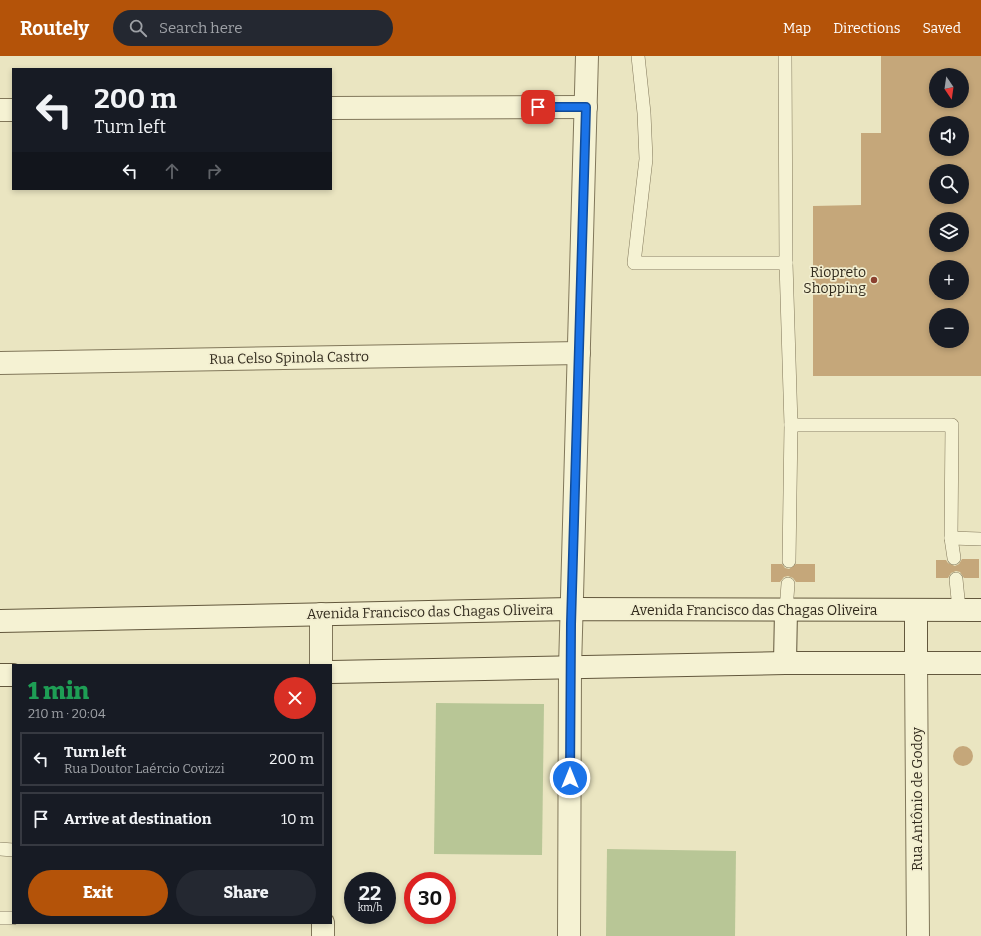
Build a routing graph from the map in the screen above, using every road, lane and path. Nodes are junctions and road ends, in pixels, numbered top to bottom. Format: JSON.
{"nodes":[{"id":1,"x":587,"y":56,"type":"edge"},
{"id":2,"x":638,"y":56,"type":"edge"},
{"id":3,"x":785,"y":56,"type":"edge"},
{"id":4,"x":586,"y":107,"type":"junction"},
{"id":5,"x":332,"y":108,"type":"edge"},
{"id":6,"x":0,"y":110,"type":"edge"},
{"id":7,"x":12,"y":110,"type":"edge"},
{"id":8,"x":786,"y":263,"type":"junction"},
{"id":9,"x":579,"y":353,"type":"junction"},
{"id":10,"x":0,"y":362,"type":"edge"},
{"id":11,"x":791,"y":425,"type":"junction"},
{"id":12,"x":951,"y":538,"type":"junction"},
{"id":13,"x":981,"y":539,"type":"edge"},
{"id":14,"x":954,"y":558,"type":"dead end"},
{"id":15,"x":789,"y":561,"type":"dead end"},
{"id":16,"x":956,"y":579,"type":"dead end"},
{"id":17,"x":788,"y":584,"type":"dead end"},
{"id":18,"x":572,"y":608,"type":"junction"},
{"id":19,"x":959,"y":609,"type":"junction"},
{"id":20,"x":786,"y":610,"type":"junction"},
{"id":21,"x":916,"y":610,"type":"junction"},
{"id":22,"x":981,"y":610,"type":"edge"},
{"id":23,"x":321,"y":614,"type":"junction"},
{"id":24,"x":0,"y":621,"type":"edge"},
{"id":25,"x":916,"y":662,"type":"junction"},
{"id":26,"x":981,"y":662,"type":"edge"},
{"id":27,"x":785,"y":663,"type":"junction"},
{"id":28,"x":321,"y":664,"type":"edge"},
{"id":29,"x":570,"y":668,"type":"junction"},
{"id":30,"x":332,"y":672,"type":"edge"},
{"id":31,"x":0,"y":675,"type":"edge"},
{"id":32,"x":12,"y":675,"type":"edge"},
{"id":33,"x":0,"y":849,"type":"edge"},
{"id":34,"x":12,"y":850,"type":"edge"},
{"id":35,"x":0,"y":918,"type":"edge"},
{"id":36,"x":12,"y":918,"type":"edge"},
{"id":37,"x":323,"y":924,"type":"edge"},
{"id":38,"x":323,"y":936,"type":"edge"},
{"id":39,"x":569,"y":936,"type":"edge"},
{"id":40,"x":918,"y":936,"type":"edge"}],
"edges":[{"from":1,"to":4,"type":"street"},
{"from":2,"to":8,"type":"lane"},
{"from":3,"to":8,"type":"lane"},
{"from":4,"to":5,"type":"street"},
{"from":4,"to":9,"type":"street"},
{"from":6,"to":7,"type":"street"},
{"from":8,"to":11,"type":"lane"},
{"from":9,"to":10,"type":"street","name":"Rua Celso Spinola Castro"},
{"from":9,"to":18,"type":"street"},
{"from":11,"to":12,"type":"lane"},
{"from":11,"to":15,"type":"lane"},
{"from":12,"to":13,"type":"lane"},
{"from":12,"to":14,"type":"lane"},
{"from":16,"to":19,"type":"lane"},
{"from":17,"to":20,"type":"lane"},
{"from":18,"to":20,"type":"street","name":"Avenida Francisco das Chagas Oliveira"},
{"from":18,"to":23,"type":"street","name":"Avenida Francisco das Chagas Oliveira"},
{"from":18,"to":29,"type":"street"},
{"from":19,"to":21,"type":"street","name":"Avenida Francisco das Chagas Oliveira"},
{"from":19,"to":22,"type":"street","name":"Avenida Francisco das Chagas Oliveira"},
{"from":20,"to":21,"type":"street","name":"Avenida Francisco das Chagas Oliveira"},
{"from":20,"to":27,"type":"street"},
{"from":21,"to":25,"type":"street","name":"Rua Antônio de Godoy"},
{"from":23,"to":24,"type":"street","name":"Avenida Francisco das Chagas Oliveira"},
{"from":23,"to":28,"type":"street"},
{"from":25,"to":26,"type":"street"},
{"from":25,"to":27,"type":"street"},
{"from":25,"to":40,"type":"street","name":"Rua Antônio de Godoy"},
{"from":27,"to":29,"type":"street"},
{"from":29,"to":30,"type":"street"},
{"from":29,"to":39,"type":"street"},
{"from":31,"to":32,"type":"street"},
{"from":33,"to":34,"type":"lane"},
{"from":35,"to":36,"type":"lane"},
{"from":37,"to":38,"type":"street"}]}
